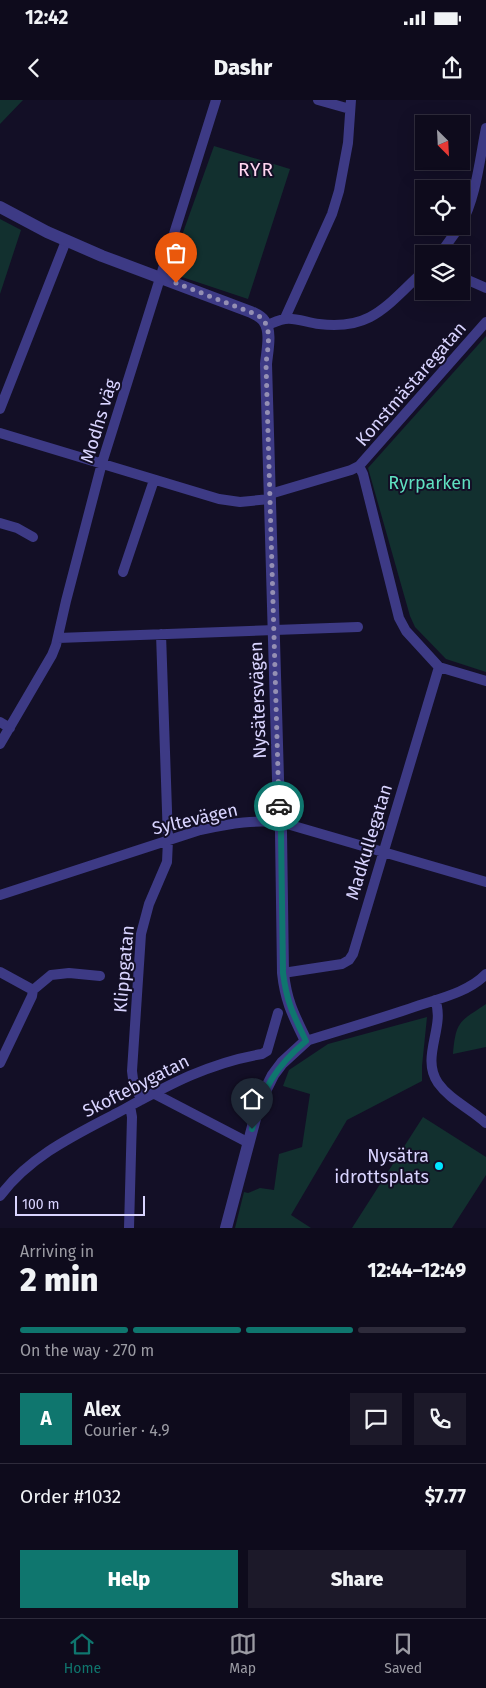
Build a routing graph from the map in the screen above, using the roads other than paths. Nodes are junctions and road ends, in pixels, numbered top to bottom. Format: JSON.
{"nodes":[{"id":1,"x":216,"y":100,"type":"edge"},
{"id":2,"x":318,"y":100,"type":"edge"},
{"id":3,"x":351,"y":105,"type":"edge"},
{"id":4,"x":486,"y":128,"type":"edge"},
{"id":5,"x":481,"y":179,"type":"edge"},
{"id":6,"x":470,"y":205,"type":"edge"},
{"id":7,"x":0,"y":206,"type":"edge"},
{"id":8,"x":66,"y":241,"type":"junction"},
{"id":9,"x":159,"y":278,"type":"junction"},
{"id":10,"x":415,"y":280,"type":"edge"},
{"id":11,"x":470,"y":281,"type":"edge"},
{"id":12,"x":486,"y":288,"type":"edge"},
{"id":13,"x":285,"y":318,"type":"junction"},
{"id":14,"x":486,"y":322,"type":"edge"},
{"id":15,"x":266,"y":326,"type":"junction"},
{"id":16,"x":0,"y":409,"type":"edge"},
{"id":17,"x":0,"y":433,"type":"edge"},
{"id":18,"x":102,"y":464,"type":"junction"},
{"id":19,"x":359,"y":466,"type":"junction"},
{"id":20,"x":154,"y":480,"type":"junction"},
{"id":21,"x":270,"y":496,"type":"junction"},
{"id":22,"x":0,"y":523,"type":"edge"},
{"id":23,"x":33,"y":538,"type":"dead end"},
{"id":24,"x":122,"y":572,"type":"dead end"},
{"id":25,"x":358,"y":627,"type":"dead end"},
{"id":26,"x":273,"y":630,"type":"junction"},
{"id":27,"x":160,"y":634,"type":"junction"},
{"id":28,"x":58,"y":638,"type":"junction"},
{"id":29,"x":439,"y":666,"type":"junction"},
{"id":30,"x":486,"y":681,"type":"edge"},
{"id":31,"x":0,"y":722,"type":"edge"},
{"id":32,"x":10,"y":728,"type":"junction"},
{"id":33,"x":0,"y":744,"type":"edge"},
{"id":34,"x":280,"y":822,"type":"junction"},
{"id":35,"x":168,"y":840,"type":"junction"},
{"id":36,"x":383,"y":852,"type":"junction"},
{"id":37,"x":486,"y":882,"type":"edge"},
{"id":38,"x":0,"y":895,"type":"edge"},
{"id":39,"x":0,"y":972,"type":"edge"},
{"id":40,"x":283,"y":973,"type":"junction"},
{"id":41,"x":486,"y":974,"type":"edge"},
{"id":42,"x":100,"y":976,"type":"dead end"},
{"id":43,"x":33,"y":990,"type":"junction"},
{"id":44,"x":435,"y":1000,"type":"junction"},
{"id":45,"x":278,"y":1013,"type":"dead end"},
{"id":46,"x":306,"y":1041,"type":"junction"},
{"id":47,"x":0,"y":1063,"type":"edge"},
{"id":48,"x":153,"y":1093,"type":"junction"},
{"id":49,"x":141,"y":1100,"type":"junction"},
{"id":50,"x":130,"y":1106,"type":"junction"},
{"id":51,"x":486,"y":1122,"type":"edge"},
{"id":52,"x":249,"y":1143,"type":"junction"},
{"id":53,"x":0,"y":1196,"type":"edge"},
{"id":54,"x":129,"y":1228,"type":"edge"},
{"id":55,"x":226,"y":1228,"type":"edge"}],
"edges":[{"from":1,"to":9,"type":"street","name":"Modhs väg"},
{"from":2,"to":3,"type":"street"},
{"from":3,"to":13,"type":"street"},
{"from":4,"to":5,"type":"street"},
{"from":5,"to":6,"type":"street"},
{"from":7,"to":8,"type":"street"},
{"from":8,"to":9,"type":"street"},
{"from":8,"to":16,"type":"street"},
{"from":9,"to":15,"type":"street"},
{"from":9,"to":18,"type":"street","name":"Modhs väg"},
{"from":10,"to":13,"type":"street"},
{"from":11,"to":12,"type":"street"},
{"from":13,"to":15,"type":"street"},
{"from":14,"to":19,"type":"street","name":"Konstmästaregatan"},
{"from":15,"to":21,"type":"street","name":"Nysätersvägen"},
{"from":17,"to":18,"type":"street"},
{"from":18,"to":20,"type":"street"},
{"from":18,"to":28,"type":"street","name":"Modhs väg"},
{"from":19,"to":21,"type":"street"},
{"from":19,"to":29,"type":"street","name":"Konstmästaregatan"},
{"from":20,"to":21,"type":"street"},
{"from":20,"to":24,"type":"street"},
{"from":21,"to":26,"type":"street","name":"Nysätersvägen"},
{"from":22,"to":23,"type":"street"},
{"from":25,"to":26,"type":"street"},
{"from":26,"to":27,"type":"street"},
{"from":26,"to":34,"type":"street","name":"Nysätersvägen"},
{"from":27,"to":28,"type":"street"},
{"from":27,"to":35,"type":"street","name":"Klippgatan"},
{"from":28,"to":32,"type":"street","name":"Modhs väg"},
{"from":29,"to":30,"type":"street","name":"Konstmästaregatan"},
{"from":29,"to":36,"type":"street","name":"Madkullegatan"},
{"from":31,"to":32,"type":"street"},
{"from":32,"to":33,"type":"street","name":"Modhs väg"},
{"from":34,"to":35,"type":"street","name":"Syltevägen"},
{"from":34,"to":36,"type":"street","name":"Syltevägen"},
{"from":34,"to":40,"type":"street","name":"Nysätersvägen"},
{"from":35,"to":38,"type":"street","name":"Syltevägen"},
{"from":35,"to":49,"type":"street","name":"Klippgatan"},
{"from":36,"to":37,"type":"street","name":"Syltevägen"},
{"from":36,"to":40,"type":"street","name":"Madkullegatan"},
{"from":39,"to":43,"type":"street"},
{"from":40,"to":46,"type":"street","name":"Nysätersvägen"},
{"from":41,"to":44,"type":"street"},
{"from":42,"to":43,"type":"street"},
{"from":43,"to":47,"type":"street"},
{"from":44,"to":46,"type":"street"},
{"from":44,"to":51,"type":"street"},
{"from":45,"to":48,"type":"street","name":"Skoftebygatan"},
{"from":46,"to":52,"type":"street"},
{"from":48,"to":49,"type":"street","name":"Skoftebygatan"},
{"from":48,"to":52,"type":"street"},
{"from":49,"to":50,"type":"street","name":"Skoftebygatan"},
{"from":50,"to":53,"type":"street","name":"Skoftebygatan"},
{"from":50,"to":54,"type":"street"},
{"from":52,"to":55,"type":"street"}]}
